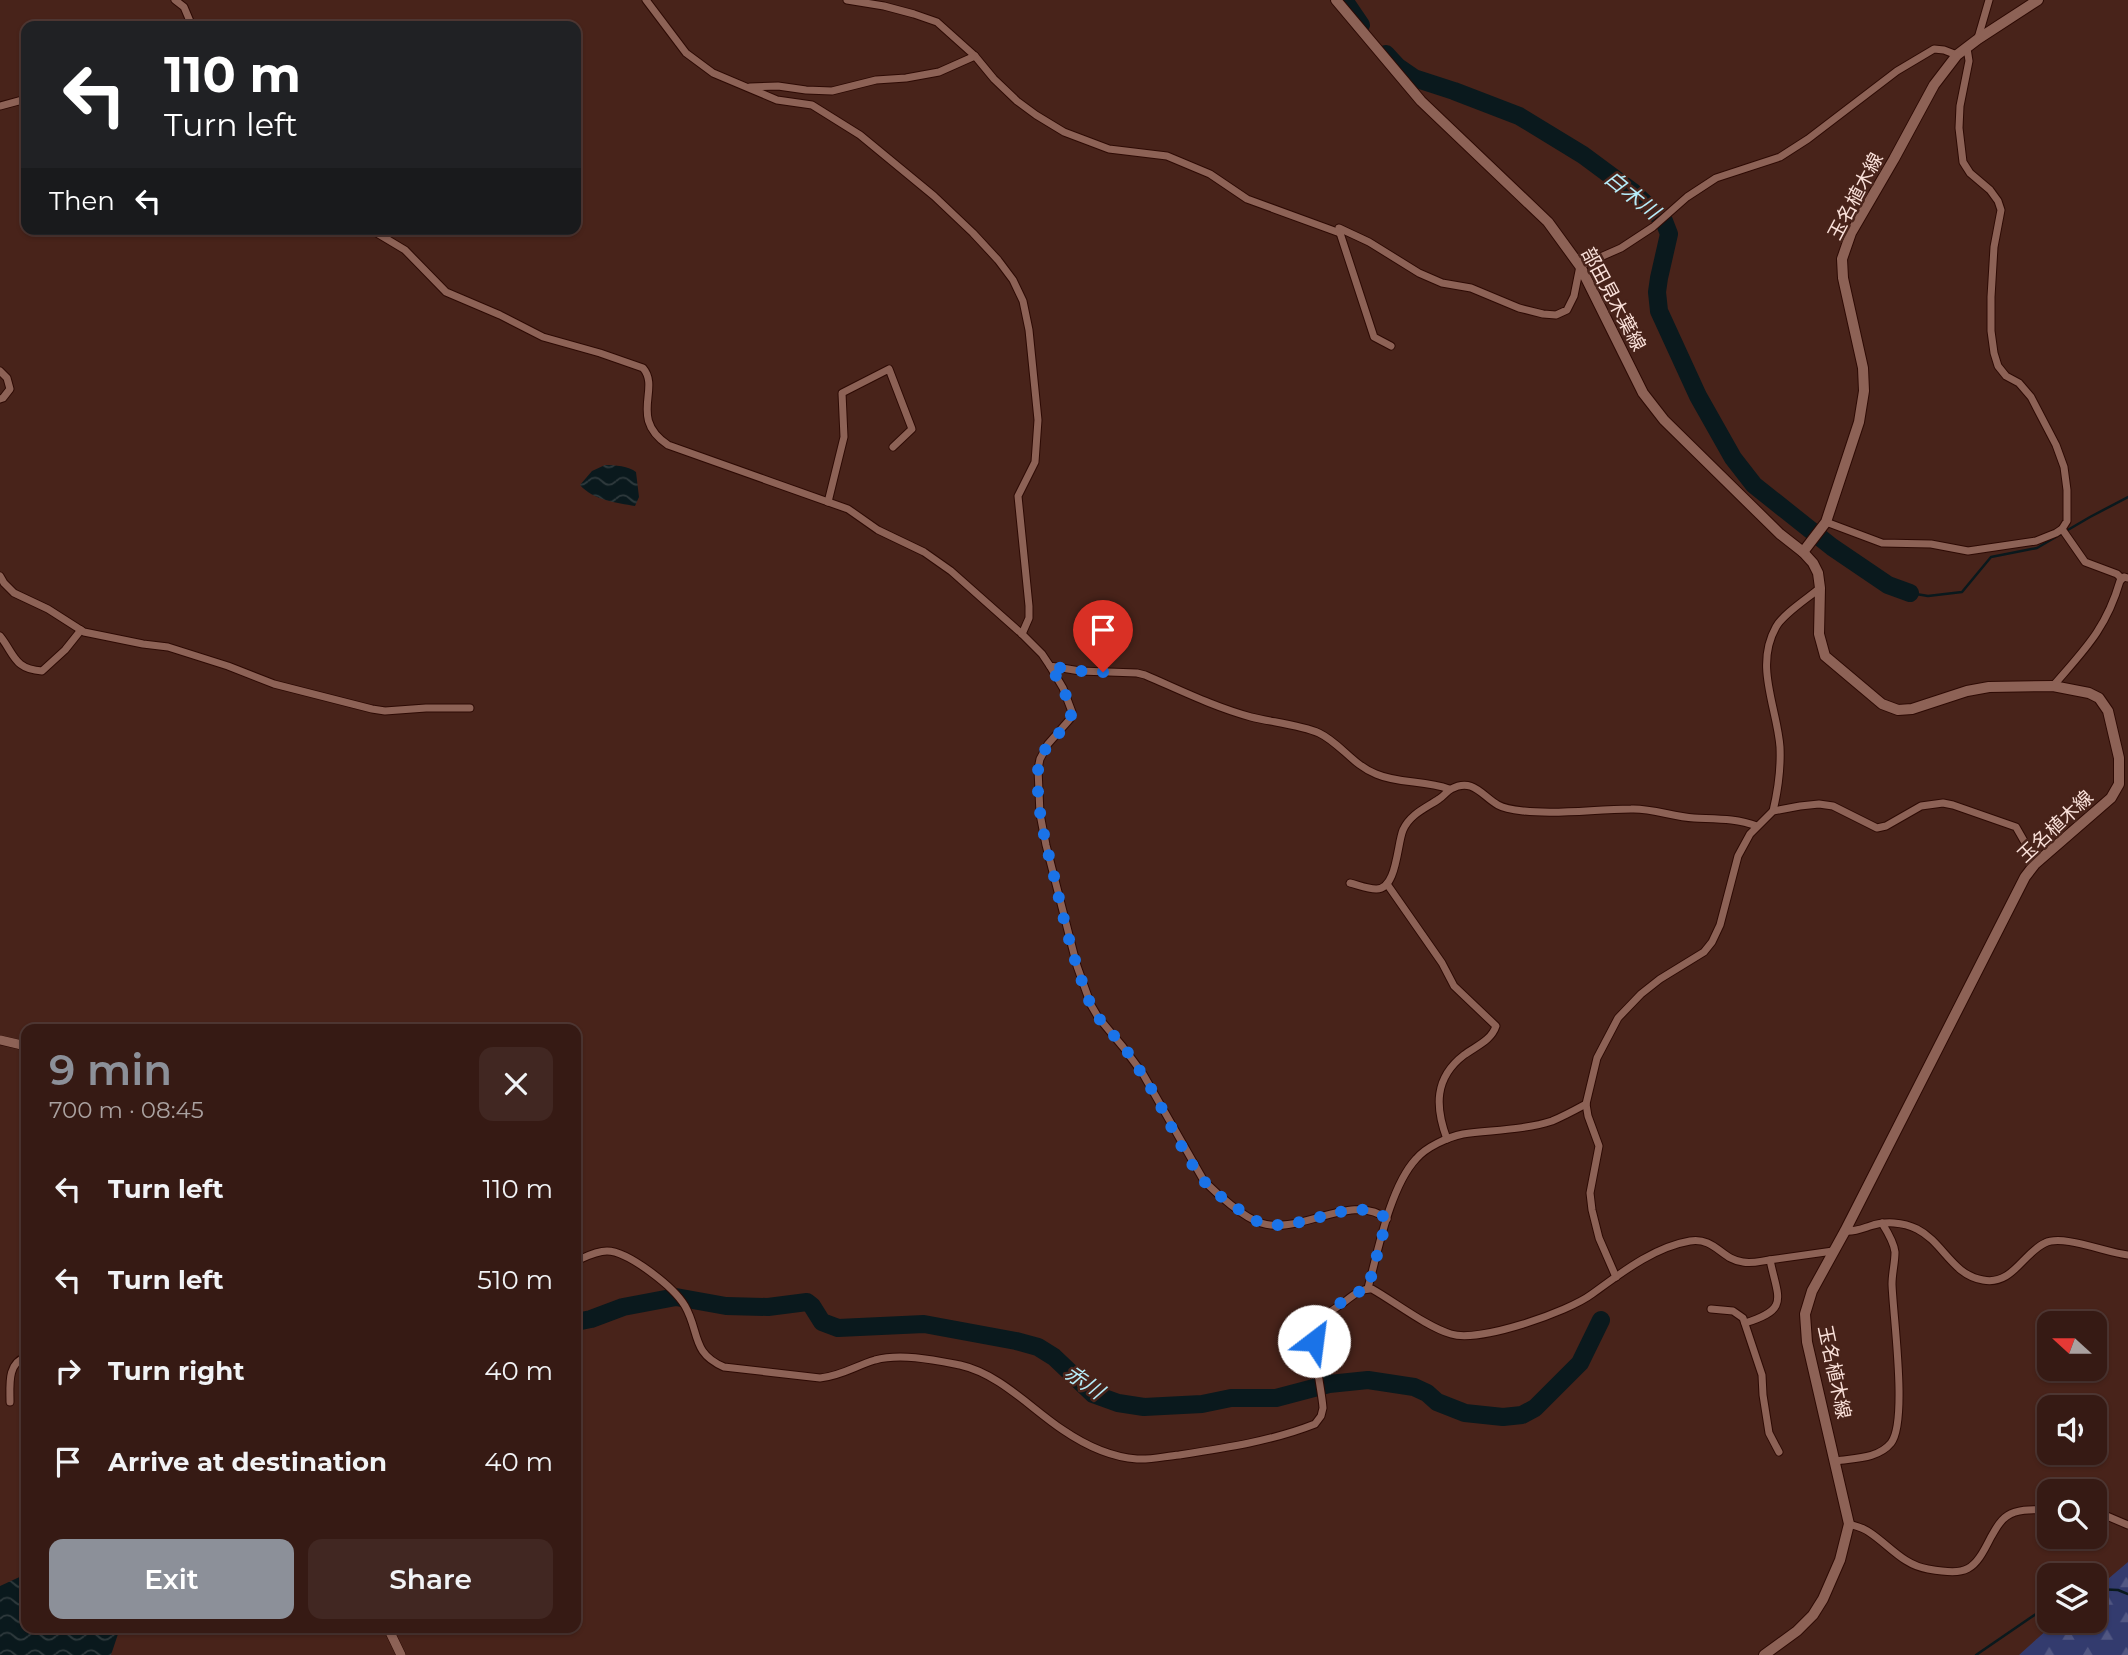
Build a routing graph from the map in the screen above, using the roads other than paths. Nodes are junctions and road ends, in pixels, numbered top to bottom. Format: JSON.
{"nodes":[{"id":1,"x":175,"y":0,"type":"edge"},
{"id":2,"x":646,"y":0,"type":"edge"},
{"id":3,"x":847,"y":0,"type":"edge"},
{"id":4,"x":1336,"y":0,"type":"edge"},
{"id":5,"x":1989,"y":0,"type":"edge"},
{"id":6,"x":2038,"y":0,"type":"edge"},
{"id":7,"x":190,"y":21,"type":"edge"},
{"id":8,"x":1978,"y":39,"type":"junction"},
{"id":9,"x":1966,"y":48,"type":"junction"},
{"id":10,"x":1956,"y":55,"type":"junction"},
{"id":11,"x":975,"y":56,"type":"junction"},
{"id":12,"x":747,"y":88,"type":"junction"},
{"id":13,"x":21,"y":100,"type":"edge"},
{"id":14,"x":0,"y":106,"type":"edge"},
{"id":15,"x":1340,"y":233,"type":"junction"},
{"id":16,"x":379,"y":235,"type":"edge"},
{"id":17,"x":1580,"y":267,"type":"junction"},
{"id":18,"x":1391,"y":346,"type":"dead end"},
{"id":19,"x":0,"y":371,"type":"edge"},
{"id":20,"x":0,"y":399,"type":"edge"},
{"id":21,"x":893,"y":447,"type":"dead end"},
{"id":22,"x":828,"y":502,"type":"junction"},
{"id":23,"x":1824,"y":525,"type":"junction"},
{"id":24,"x":2062,"y":528,"type":"junction"},
{"id":25,"x":1803,"y":552,"type":"junction"},
{"id":26,"x":0,"y":576,"type":"edge"},
{"id":27,"x":2124,"y":578,"type":"edge"},
{"id":28,"x":1820,"y":588,"type":"junction"},
{"id":29,"x":80,"y":630,"type":"junction"},
{"id":30,"x":1022,"y":634,"type":"junction"},
{"id":31,"x":0,"y":636,"type":"edge"},
{"id":32,"x":1050,"y":666,"type":"junction"},
{"id":33,"x":2053,"y":686,"type":"junction"},
{"id":34,"x":470,"y":708,"type":"dead end"},
{"id":35,"x":1449,"y":789,"type":"junction"},
{"id":36,"x":1773,"y":811,"type":"junction"},
{"id":37,"x":1757,"y":826,"type":"junction"},
{"id":38,"x":2039,"y":860,"type":"junction"},
{"id":39,"x":1350,"y":883,"type":"dead end"},
{"id":40,"x":1387,"y":884,"type":"junction"},
{"id":41,"x":0,"y":1041,"type":"edge"},
{"id":42,"x":21,"y":1045,"type":"edge"},
{"id":43,"x":1586,"y":1104,"type":"junction"},
{"id":44,"x":1447,"y":1139,"type":"junction"},
{"id":45,"x":1387,"y":1219,"type":"junction"},
{"id":46,"x":1882,"y":1223,"type":"junction"},
{"id":47,"x":1844,"y":1231,"type":"junction"},
{"id":48,"x":1833,"y":1251,"type":"junction"},
{"id":49,"x":2128,"y":1255,"type":"edge"},
{"id":50,"x":581,"y":1259,"type":"edge"},
{"id":51,"x":1769,"y":1259,"type":"junction"},
{"id":52,"x":1616,"y":1277,"type":"junction"},
{"id":53,"x":1368,"y":1288,"type":"junction"},
{"id":54,"x":1711,"y":1309,"type":"dead end"},
{"id":55,"x":1745,"y":1323,"type":"junction"},
{"id":56,"x":21,"y":1359,"type":"edge"},
{"id":57,"x":10,"y":1402,"type":"dead end"},
{"id":58,"x":1779,"y":1452,"type":"dead end"},
{"id":59,"x":1836,"y":1461,"type":"junction"},
{"id":60,"x":2037,"y":1510,"type":"edge"},
{"id":61,"x":2107,"y":1516,"type":"edge"},
{"id":62,"x":1849,"y":1524,"type":"junction"},
{"id":63,"x":2128,"y":1525,"type":"edge"},
{"id":64,"x":390,"y":1633,"type":"edge"},
{"id":65,"x":401,"y":1655,"type":"edge"},
{"id":66,"x":1764,"y":1655,"type":"edge"}],
"edges":[{"from":1,"to":7,"type":"street"},
{"from":2,"to":12,"type":"street"},
{"from":3,"to":11,"type":"street"},
{"from":4,"to":17,"type":"main road","name":"部田見木葉線"},
{"from":5,"to":8,"type":"street"},
{"from":6,"to":8,"type":"main road","name":"玉名植木線"},
{"from":8,"to":9,"type":"main road","name":"玉名植木線"},
{"from":9,"to":10,"type":"main road","name":"玉名植木線"},
{"from":9,"to":24,"type":"street"},
{"from":10,"to":17,"type":"street"},
{"from":10,"to":23,"type":"main road","name":"玉名植木線"},
{"from":11,"to":12,"type":"street"},
{"from":11,"to":15,"type":"street"},
{"from":12,"to":30,"type":"street"},
{"from":13,"to":14,"type":"street"},
{"from":15,"to":17,"type":"street"},
{"from":15,"to":18,"type":"street"},
{"from":16,"to":22,"type":"street"},
{"from":17,"to":25,"type":"main road","name":"部田見木葉線"},
{"from":19,"to":20,"type":"street"},
{"from":21,"to":22,"type":"street"},
{"from":22,"to":30,"type":"street"},
{"from":23,"to":24,"type":"street"},
{"from":23,"to":25,"type":"main road","name":"玉名植木線"},
{"from":24,"to":27,"type":"street"},
{"from":25,"to":28,"type":"main road","name":"玉名植木線"},
{"from":26,"to":29,"type":"street"},
{"from":27,"to":33,"type":"street"},
{"from":28,"to":33,"type":"main road","name":"玉名植木線"},
{"from":28,"to":36,"type":"street"},
{"from":29,"to":31,"type":"street"},
{"from":29,"to":34,"type":"street"},
{"from":30,"to":32,"type":"street"},
{"from":32,"to":35,"type":"street"},
{"from":32,"to":45,"type":"street"},
{"from":33,"to":38,"type":"main road","name":"玉名植木線"},
{"from":35,"to":37,"type":"street"},
{"from":35,"to":40,"type":"street"},
{"from":36,"to":37,"type":"street"},
{"from":36,"to":38,"type":"street"},
{"from":37,"to":43,"type":"street"},
{"from":38,"to":47,"type":"main road","name":"玉名植木線"},
{"from":39,"to":40,"type":"street"},
{"from":40,"to":44,"type":"street"},
{"from":41,"to":42,"type":"street"},
{"from":43,"to":44,"type":"street"},
{"from":43,"to":52,"type":"street"},
{"from":44,"to":45,"type":"street"},
{"from":45,"to":53,"type":"street"},
{"from":46,"to":47,"type":"street"},
{"from":46,"to":49,"type":"street"},
{"from":46,"to":59,"type":"street"},
{"from":47,"to":48,"type":"main road","name":"玉名植木線"},
{"from":48,"to":51,"type":"street"},
{"from":48,"to":59,"type":"main road","name":"玉名植木線"},
{"from":50,"to":53,"type":"street"},
{"from":51,"to":52,"type":"street"},
{"from":51,"to":55,"type":"street"},
{"from":52,"to":53,"type":"street"},
{"from":54,"to":55,"type":"street"},
{"from":55,"to":58,"type":"street"},
{"from":56,"to":57,"type":"street"},
{"from":59,"to":62,"type":"main road","name":"玉名植木線"},
{"from":60,"to":62,"type":"street"},
{"from":61,"to":63,"type":"street"},
{"from":62,"to":66,"type":"main road","name":"玉名植木線"},
{"from":64,"to":65,"type":"street"}]}
